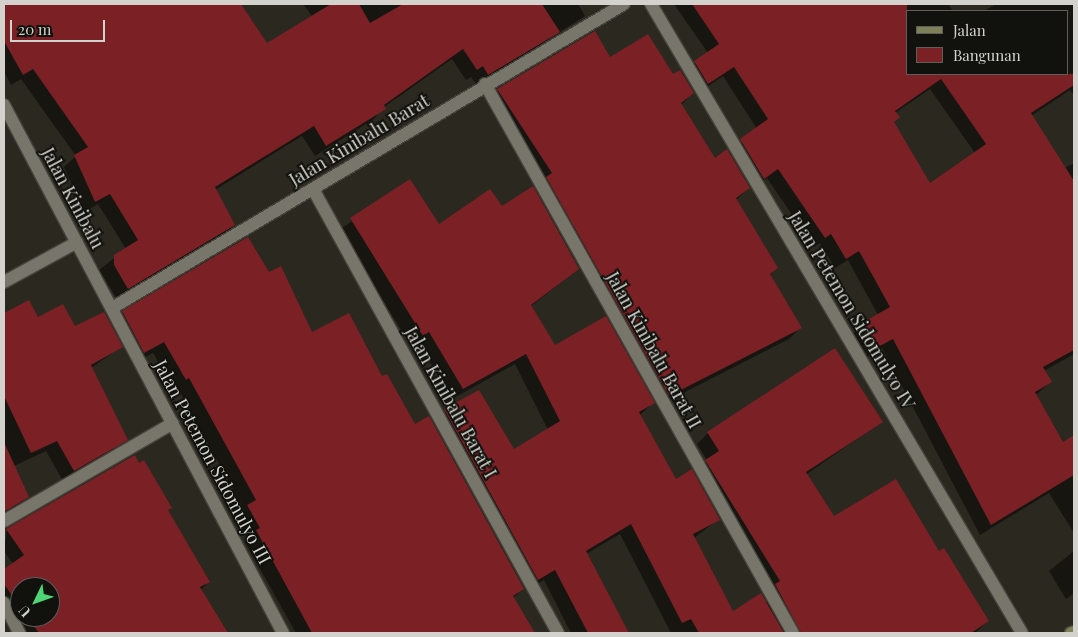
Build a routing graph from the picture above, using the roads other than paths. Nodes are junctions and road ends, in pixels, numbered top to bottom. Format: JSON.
{"nodes":[{"id":1,"x":624,"y":4,"type":"edge"},
{"id":2,"x":651,"y":4,"type":"edge"},
{"id":3,"x":485,"y":84,"type":"junction"},
{"id":4,"x":4,"y":105,"type":"edge"},
{"id":5,"x":313,"y":189,"type":"junction"},
{"id":6,"x":77,"y":242,"type":"junction"},
{"id":7,"x":4,"y":282,"type":"edge"},
{"id":8,"x":112,"y":308,"type":"junction"},
{"id":9,"x":173,"y":423,"type":"junction"},
{"id":10,"x":4,"y":520,"type":"edge"},
{"id":11,"x":4,"y":603,"type":"edge"},
{"id":12,"x":19,"y":633,"type":"edge"},
{"id":13,"x":283,"y":633,"type":"edge"},
{"id":14,"x":558,"y":633,"type":"edge"},
{"id":15,"x":793,"y":633,"type":"edge"},
{"id":16,"x":1022,"y":633,"type":"edge"}],
"edges":[{"from":1,"to":3,"type":"street","name":"Jalan Kinibalu Barat"},
{"from":2,"to":16,"type":"street","name":"Jalan Petemon Sidomulyo IV"},
{"from":3,"to":5,"type":"street","name":"Jalan Kinibalu Barat"},
{"from":3,"to":15,"type":"street","name":"Jalan Kinibalu Barat II"},
{"from":4,"to":6,"type":"street","name":"Jalan Kinibalu"},
{"from":5,"to":8,"type":"street","name":"Jalan Kinibalu Barat"},
{"from":5,"to":14,"type":"street","name":"Jalan Kinibalu Barat I"},
{"from":6,"to":7,"type":"street"},
{"from":6,"to":8,"type":"street","name":"Jalan Kinibalu"},
{"from":8,"to":9,"type":"street","name":"Jalan Petemon Sidomulyo III"},
{"from":9,"to":10,"type":"street"},
{"from":9,"to":13,"type":"street","name":"Jalan Petemon Sidomulyo III"},
{"from":11,"to":12,"type":"street"}]}
